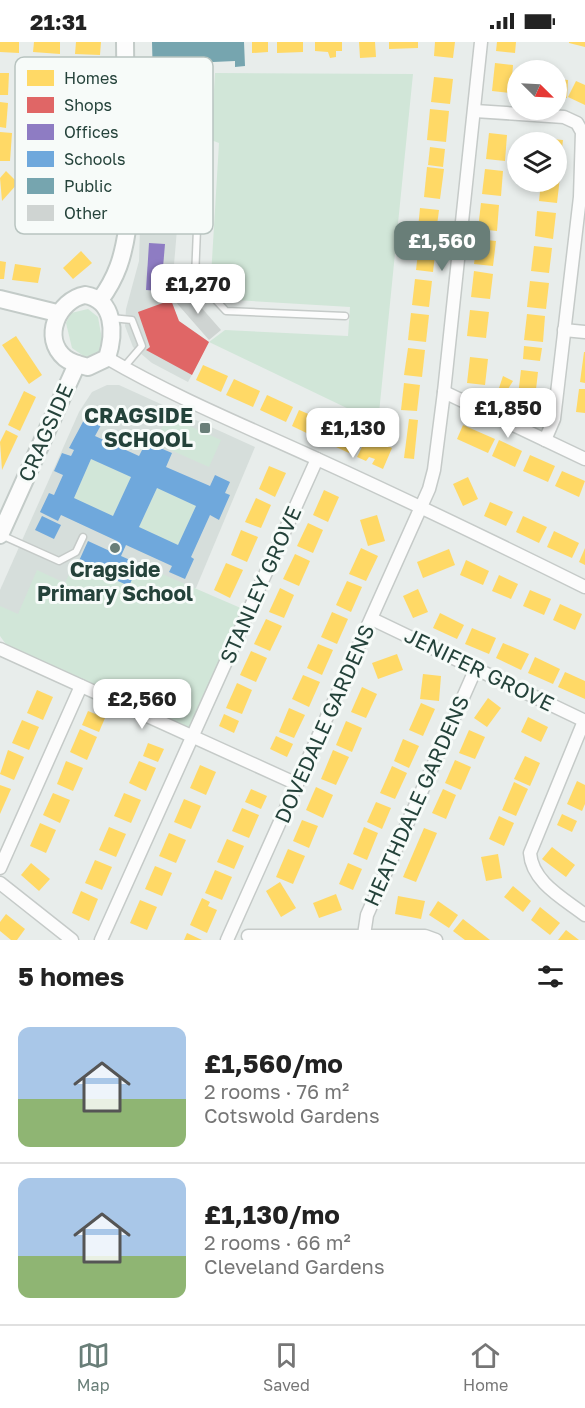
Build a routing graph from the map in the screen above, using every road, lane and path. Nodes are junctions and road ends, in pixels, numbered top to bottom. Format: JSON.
{"nodes":[{"id":1,"x":125,"y":42,"type":"edge"},
{"id":2,"x":481,"y":42,"type":"edge"},
{"id":3,"x":125,"y":57,"type":"edge"},
{"id":4,"x":476,"y":111,"type":"junction"},
{"id":5,"x":583,"y":197,"type":"edge"},
{"id":6,"x":126,"y":234,"type":"edge"},
{"id":7,"x":197,"y":234,"type":"edge"},
{"id":8,"x":0,"y":299,"type":"edge"},
{"id":9,"x":100,"y":300,"type":"junction"},
{"id":10,"x":57,"y":313,"type":"junction"},
{"id":11,"x":345,"y":316,"type":"dead end"},
{"id":12,"x":111,"y":318,"type":"junction"},
{"id":13,"x":564,"y":330,"type":"junction"},
{"id":14,"x":585,"y":332,"type":"edge"},
{"id":15,"x":107,"y":357,"type":"junction"},
{"id":16,"x":78,"y":364,"type":"junction"},
{"id":17,"x":124,"y":368,"type":"junction"},
{"id":18,"x":444,"y":392,"type":"junction"},
{"id":19,"x":545,"y":440,"type":"junction"},
{"id":20,"x":317,"y":459,"type":"junction"},
{"id":21,"x":585,"y":459,"type":"edge"},
{"id":22,"x":422,"y":508,"type":"junction"},
{"id":23,"x":0,"y":535,"type":"edge"},
{"id":24,"x":83,"y":537,"type":"dead end"},
{"id":25,"x":585,"y":587,"type":"edge"},
{"id":26,"x":372,"y":619,"type":"junction"},
{"id":27,"x":0,"y":649,"type":"edge"},
{"id":28,"x":476,"y":668,"type":"junction"},
{"id":29,"x":81,"y":686,"type":"junction"},
{"id":30,"x":585,"y":721,"type":"edge"},
{"id":31,"x":193,"y":737,"type":"junction"},
{"id":32,"x":297,"y":784,"type":"junction"},
{"id":33,"x":0,"y":868,"type":"edge"},
{"id":34,"x":0,"y":884,"type":"edge"},
{"id":35,"x":585,"y":915,"type":"edge"},
{"id":36,"x":234,"y":925,"type":"junction"},
{"id":37,"x":364,"y":935,"type":"junction"},
{"id":38,"x":251,"y":938,"type":"edge"},
{"id":39,"x":72,"y":940,"type":"edge"},
{"id":40,"x":100,"y":940,"type":"edge"},
{"id":41,"x":227,"y":940,"type":"edge"},
{"id":42,"x":436,"y":940,"type":"edge"}],
"edges":[{"from":1,"to":3,"type":"street"},
{"from":2,"to":4,"type":"street","name":"DOVEDALE GARDENS"},
{"from":4,"to":5,"type":"street"},
{"from":4,"to":18,"type":"street","name":"DOVEDALE GARDENS"},
{"from":5,"to":13,"type":"street"},
{"from":6,"to":9,"type":"street"},
{"from":7,"to":11,"type":"lane"},
{"from":8,"to":10,"type":"street"},
{"from":9,"to":10,"type":"street"},
{"from":9,"to":12,"type":"street"},
{"from":10,"to":16,"type":"street"},
{"from":12,"to":15,"type":"street"},
{"from":12,"to":17,"type":"lane"},
{"from":13,"to":14,"type":"street"},
{"from":13,"to":19,"type":"street"},
{"from":15,"to":16,"type":"street"},
{"from":15,"to":17,"type":"street"},
{"from":16,"to":23,"type":"street","name":"CRAGSIDE"},
{"from":17,"to":20,"type":"street"},
{"from":18,"to":19,"type":"street"},
{"from":18,"to":22,"type":"street","name":"DOVEDALE GARDENS"},
{"from":19,"to":21,"type":"street"},
{"from":20,"to":22,"type":"street"},
{"from":20,"to":31,"type":"street","name":"STANLEY GROVE"},
{"from":22,"to":25,"type":"street"},
{"from":22,"to":26,"type":"street","name":"DOVEDALE GARDENS"},
{"from":23,"to":24,"type":"lane"},
{"from":26,"to":28,"type":"street","name":"JENIFER GROVE"},
{"from":26,"to":32,"type":"street","name":"DOVEDALE GARDENS"},
{"from":27,"to":29,"type":"street"},
{"from":28,"to":30,"type":"street","name":"JENIFER GROVE"},
{"from":28,"to":37,"type":"street","name":"HEATHDALE GARDENS"},
{"from":29,"to":31,"type":"street"},
{"from":29,"to":33,"type":"street"},
{"from":30,"to":35,"type":"street"},
{"from":31,"to":32,"type":"street"},
{"from":31,"to":40,"type":"street","name":"STANLEY GROVE"},
{"from":32,"to":36,"type":"street","name":"DOVEDALE GARDENS"},
{"from":34,"to":39,"type":"street"},
{"from":36,"to":38,"type":"street"},
{"from":36,"to":41,"type":"street","name":"DOVEDALE GARDENS"},
{"from":37,"to":38,"type":"street"},
{"from":37,"to":42,"type":"street"}]}
